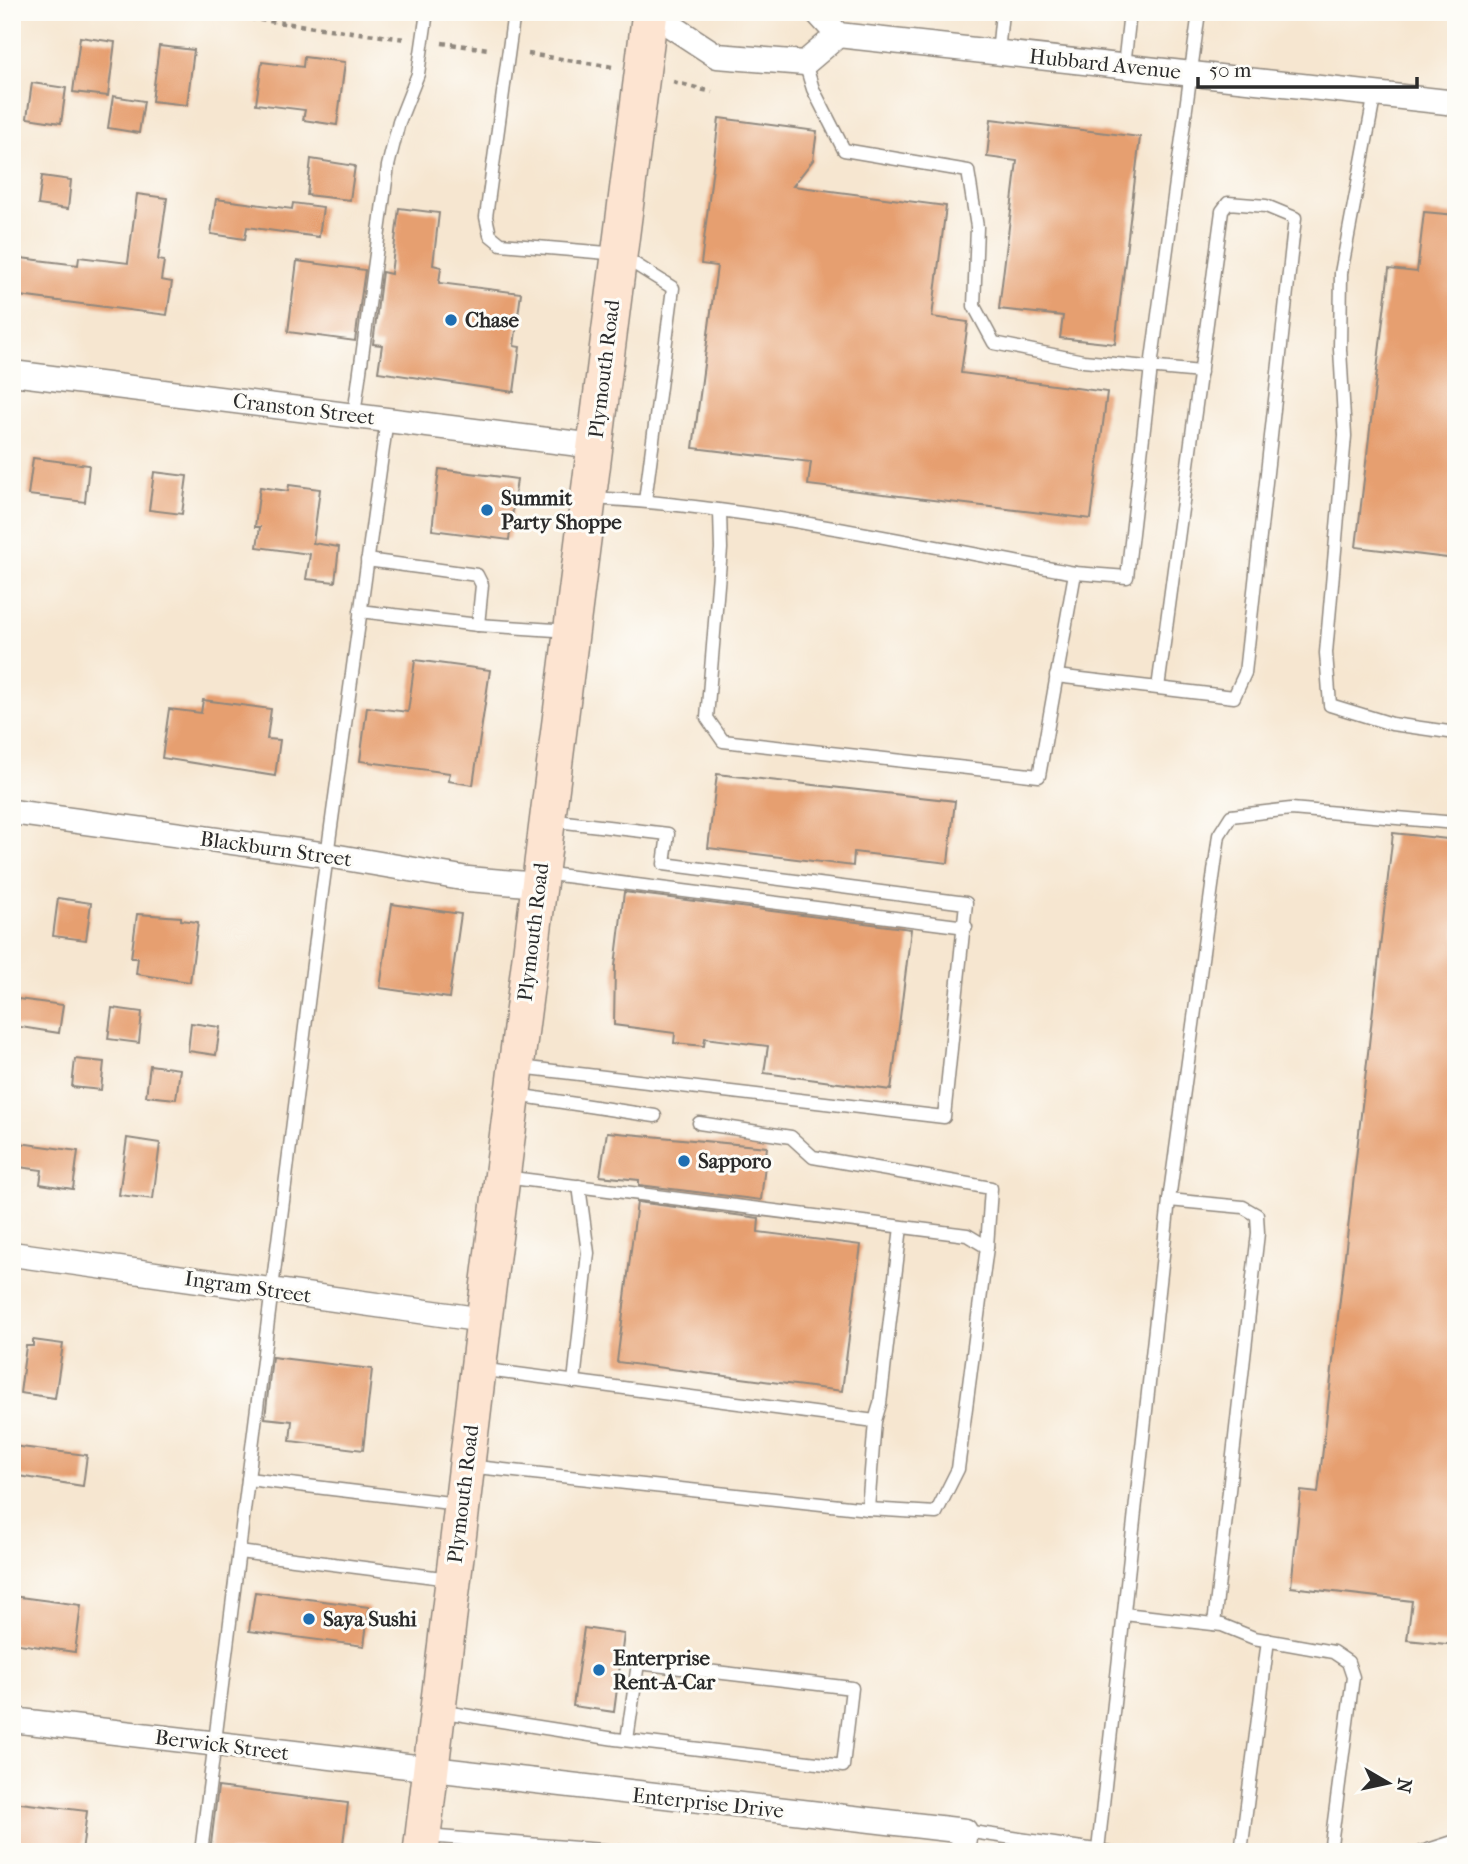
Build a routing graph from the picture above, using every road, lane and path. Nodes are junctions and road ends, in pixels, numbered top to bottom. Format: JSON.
{"nodes":[{"id":1,"x":200,"y":12,"type":"edge"},
{"id":2,"x":427,"y":12,"type":"edge"},
{"id":3,"x":514,"y":12,"type":"edge"},
{"id":4,"x":650,"y":12,"type":"edge"},
{"id":5,"x":817,"y":12,"type":"edge"},
{"id":6,"x":1002,"y":12,"type":"edge"},
{"id":7,"x":1130,"y":12,"type":"edge"},
{"id":8,"x":1199,"y":12,"type":"edge"},
{"id":9,"x":838,"y":35,"type":"junction"},
{"id":10,"x":424,"y":41,"type":"junction"},
{"id":11,"x":509,"y":52,"type":"junction"},
{"id":12,"x":998,"y":53,"type":"junction"},
{"id":13,"x":805,"y":63,"type":"junction"},
{"id":14,"x":1124,"y":66,"type":"junction"},
{"id":15,"x":1191,"y":73,"type":"junction"},
{"id":16,"x":642,"y":74,"type":"junction"},
{"id":17,"x":712,"y":92,"type":"dead end"},
{"id":18,"x":1375,"y":93,"type":"junction"},
{"id":19,"x":1456,"y":103,"type":"edge"},
{"id":20,"x":619,"y":254,"type":"junction"},
{"id":21,"x":1151,"y":367,"type":"junction"},
{"id":22,"x":1200,"y":372,"type":"junction"},
{"id":23,"x":12,"y":373,"type":"edge"},
{"id":24,"x":354,"y":415,"type":"junction"},
{"id":25,"x":387,"y":419,"type":"junction"},
{"id":26,"x":595,"y":446,"type":"junction"},
{"id":27,"x":588,"y":498,"type":"junction"},
{"id":28,"x":645,"y":501,"type":"junction"},
{"id":29,"x":720,"y":511,"type":"junction"},
{"id":30,"x":367,"y":560,"type":"junction"},
{"id":31,"x":1075,"y":573,"type":"junction"},
{"id":32,"x":360,"y":611,"type":"junction"},
{"id":33,"x":478,"y":625,"type":"junction"},
{"id":34,"x":571,"y":631,"type":"junction"},
{"id":35,"x":1056,"y":676,"type":"junction"},
{"id":36,"x":1157,"y":688,"type":"junction"},
{"id":37,"x":1456,"y":733,"type":"edge"},
{"id":38,"x":12,"y":812,"type":"edge"},
{"id":39,"x":547,"y":820,"type":"junction"},
{"id":40,"x":1456,"y":823,"type":"edge"},
{"id":41,"x":327,"y":855,"type":"junction"},
{"id":42,"x":540,"y":879,"type":"junction"},
{"id":43,"x":966,"y":927,"type":"junction"},
{"id":44,"x":514,"y":1081,"type":"junction"},
{"id":45,"x":655,"y":1116,"type":"dead end"},
{"id":46,"x":699,"y":1123,"type":"dead end"},
{"id":47,"x":502,"y":1177,"type":"junction"},
{"id":48,"x":579,"y":1186,"type":"junction"},
{"id":49,"x":1169,"y":1200,"type":"junction"},
{"id":50,"x":901,"y":1227,"type":"junction"},
{"id":51,"x":987,"y":1247,"type":"junction"},
{"id":52,"x":12,"y":1254,"type":"edge"},
{"id":53,"x":272,"y":1290,"type":"junction"},
{"id":54,"x":484,"y":1320,"type":"junction"},
{"id":55,"x":478,"y":1369,"type":"junction"},
{"id":56,"x":574,"y":1382,"type":"junction"},
{"id":57,"x":875,"y":1421,"type":"junction"},
{"id":58,"x":467,"y":1466,"type":"junction"},
{"id":59,"x":248,"y":1479,"type":"junction"},
{"id":60,"x":462,"y":1505,"type":"junction"},
{"id":61,"x":868,"y":1509,"type":"junction"},
{"id":62,"x":239,"y":1552,"type":"junction"},
{"id":63,"x":453,"y":1579,"type":"junction"},
{"id":64,"x":1124,"y":1614,"type":"junction"},
{"id":65,"x":1214,"y":1624,"type":"junction"},
{"id":66,"x":1268,"y":1640,"type":"junction"},
{"id":67,"x":438,"y":1711,"type":"junction"},
{"id":68,"x":12,"y":1720,"type":"edge"},
{"id":69,"x":627,"y":1740,"type":"junction"},
{"id":70,"x":215,"y":1744,"type":"junction"},
{"id":71,"x":431,"y":1771,"type":"junction"},
{"id":72,"x":1456,"y":1841,"type":"edge"},
{"id":73,"x":963,"y":1842,"type":"edge"},
{"id":74,"x":422,"y":1844,"type":"edge"},
{"id":75,"x":1104,"y":1851,"type":"edge"},
{"id":76,"x":201,"y":1852,"type":"edge"},
{"id":77,"x":627,"y":1852,"type":"edge"},
{"id":78,"x":1241,"y":1852,"type":"edge"},
{"id":79,"x":1330,"y":1852,"type":"edge"},
{"id":80,"x":1422,"y":1852,"type":"edge"}],
"edges":[{"from":1,"to":10,"type":"path"},
{"from":2,"to":10,"type":"lane"},
{"from":3,"to":11,"type":"lane"},
{"from":4,"to":13,"type":"street"},
{"from":4,"to":16,"type":"main road","name":"Plymouth Road"},
{"from":5,"to":9,"type":"street"},
{"from":6,"to":12,"type":"lane"},
{"from":7,"to":14,"type":"lane"},
{"from":8,"to":15,"type":"lane"},
{"from":9,"to":12,"type":"street","name":"Hubbard Avenue"},
{"from":9,"to":13,"type":"street"},
{"from":10,"to":11,"type":"path"},
{"from":10,"to":24,"type":"lane"},
{"from":11,"to":16,"type":"path"},
{"from":11,"to":20,"type":"lane"},
{"from":12,"to":14,"type":"street","name":"Hubbard Avenue"},
{"from":13,"to":21,"type":"lane"},
{"from":14,"to":15,"type":"street","name":"Hubbard Avenue"},
{"from":15,"to":18,"type":"street","name":"Hubbard Avenue"},
{"from":15,"to":21,"type":"lane"},
{"from":16,"to":17,"type":"path"},
{"from":16,"to":20,"type":"main road","name":"Plymouth Road"},
{"from":18,"to":19,"type":"street","name":"Hubbard Avenue"},
{"from":18,"to":37,"type":"lane"},
{"from":20,"to":26,"type":"main road","name":"Plymouth Road"},
{"from":20,"to":28,"type":"lane"},
{"from":21,"to":22,"type":"lane"},
{"from":21,"to":31,"type":"lane"},
{"from":22,"to":36,"type":"lane"},
{"from":22,"to":36,"type":"lane"},
{"from":23,"to":24,"type":"street","name":"Cranston Street"},
{"from":24,"to":25,"type":"street","name":"Cranston Street"},
{"from":25,"to":26,"type":"street","name":"Cranston Street"},
{"from":25,"to":30,"type":"lane"},
{"from":26,"to":27,"type":"main road","name":"Plymouth Road"},
{"from":27,"to":28,"type":"lane"},
{"from":27,"to":34,"type":"main road","name":"Plymouth Road"},
{"from":28,"to":29,"type":"lane"},
{"from":29,"to":31,"type":"lane"},
{"from":29,"to":35,"type":"lane"},
{"from":30,"to":32,"type":"lane"},
{"from":30,"to":33,"type":"lane"},
{"from":31,"to":35,"type":"lane"},
{"from":32,"to":33,"type":"lane"},
{"from":32,"to":41,"type":"lane"},
{"from":33,"to":34,"type":"lane"},
{"from":34,"to":39,"type":"main road","name":"Plymouth Road"},
{"from":35,"to":36,"type":"lane"},
{"from":38,"to":41,"type":"street","name":"Blackburn Street"},
{"from":39,"to":42,"type":"main road","name":"Plymouth Road"},
{"from":39,"to":43,"type":"lane"},
{"from":40,"to":49,"type":"lane"},
{"from":41,"to":42,"type":"street","name":"Blackburn Street"},
{"from":41,"to":53,"type":"lane"},
{"from":42,"to":43,"type":"lane"},
{"from":42,"to":44,"type":"main road","name":"Plymouth Road"},
{"from":43,"to":44,"type":"lane"},
{"from":44,"to":45,"type":"lane"},
{"from":44,"to":47,"type":"main road","name":"Plymouth Road"},
{"from":46,"to":51,"type":"lane"},
{"from":47,"to":48,"type":"lane"},
{"from":47,"to":54,"type":"main road","name":"Plymouth Road"},
{"from":48,"to":50,"type":"lane"},
{"from":48,"to":56,"type":"lane"},
{"from":49,"to":64,"type":"lane"},
{"from":49,"to":65,"type":"lane"},
{"from":50,"to":51,"type":"lane"},
{"from":50,"to":57,"type":"lane"},
{"from":51,"to":61,"type":"lane"},
{"from":52,"to":53,"type":"street","name":"Ingram Street"},
{"from":53,"to":54,"type":"street","name":"Ingram Street"},
{"from":53,"to":59,"type":"lane"},
{"from":54,"to":55,"type":"main road","name":"Plymouth Road"},
{"from":55,"to":56,"type":"lane"},
{"from":55,"to":58,"type":"main road","name":"Plymouth Road"},
{"from":56,"to":57,"type":"lane"},
{"from":57,"to":61,"type":"lane"},
{"from":58,"to":60,"type":"main road","name":"Plymouth Road"},
{"from":58,"to":61,"type":"lane"},
{"from":59,"to":60,"type":"lane"},
{"from":59,"to":62,"type":"lane"},
{"from":60,"to":63,"type":"main road","name":"Plymouth Road"},
{"from":62,"to":63,"type":"lane"},
{"from":62,"to":70,"type":"lane"},
{"from":63,"to":67,"type":"main road","name":"Plymouth Road"},
{"from":64,"to":65,"type":"lane"},
{"from":64,"to":75,"type":"lane"},
{"from":65,"to":66,"type":"lane"},
{"from":66,"to":78,"type":"lane"},
{"from":66,"to":79,"type":"lane"},
{"from":67,"to":69,"type":"lane"},
{"from":67,"to":71,"type":"main road","name":"Plymouth Road"},
{"from":68,"to":70,"type":"street","name":"Berwick Street"},
{"from":69,"to":69,"type":"lane"},
{"from":70,"to":71,"type":"street","name":"Berwick Street"},
{"from":70,"to":76,"type":"lane"},
{"from":71,"to":73,"type":"street","name":"Enterprise Drive"},
{"from":71,"to":74,"type":"main road","name":"Plymouth Road"},
{"from":72,"to":80,"type":"lane"},
{"from":73,"to":75,"type":"lane"},
{"from":74,"to":77,"type":"lane"}]}
